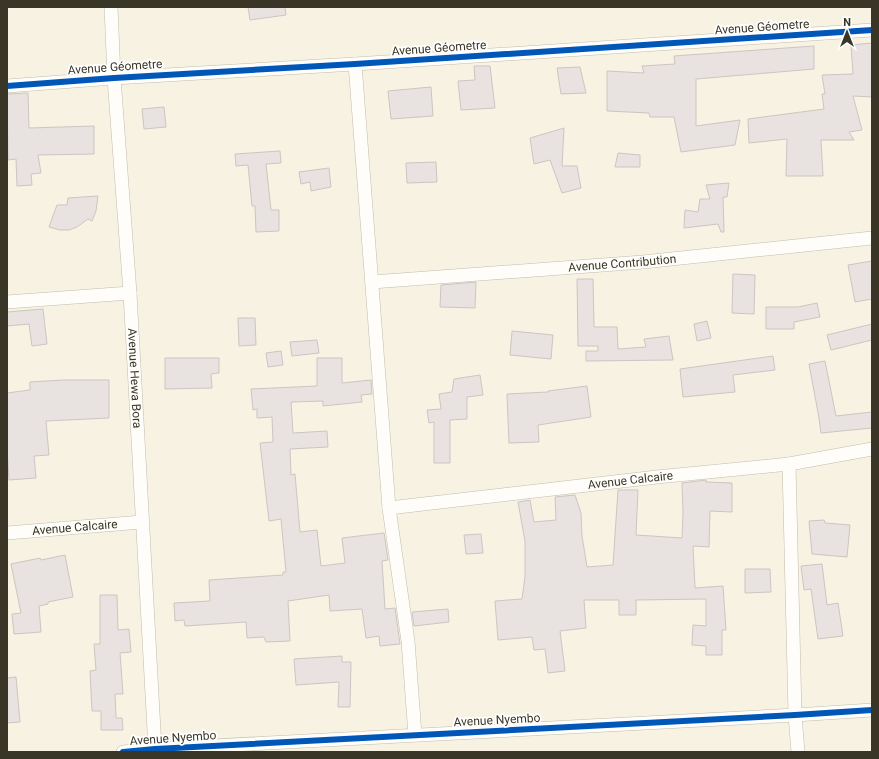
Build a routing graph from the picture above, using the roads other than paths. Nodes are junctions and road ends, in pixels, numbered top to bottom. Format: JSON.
{"nodes":[{"id":1,"x":111,"y":7,"type":"edge"},
{"id":2,"x":872,"y":30,"type":"edge"},
{"id":3,"x":355,"y":64,"type":"junction"},
{"id":4,"x":114,"y":78,"type":"junction"},
{"id":5,"x":7,"y":86,"type":"edge"},
{"id":6,"x":872,"y":238,"type":"edge"},
{"id":7,"x":372,"y":282,"type":"junction"},
{"id":8,"x":130,"y":292,"type":"junction"},
{"id":9,"x":7,"y":302,"type":"edge"},
{"id":10,"x":872,"y":449,"type":"edge"},
{"id":11,"x":789,"y":464,"type":"junction"},
{"id":12,"x":389,"y":508,"type":"junction"},
{"id":13,"x":142,"y":522,"type":"junction"},
{"id":14,"x":7,"y":533,"type":"edge"},
{"id":15,"x":872,"y":710,"type":"edge"},
{"id":16,"x":795,"y":715,"type":"junction"},
{"id":17,"x":415,"y":735,"type":"junction"},
{"id":18,"x":155,"y":749,"type":"junction"},
{"id":19,"x":123,"y":752,"type":"edge"},
{"id":20,"x":798,"y":752,"type":"edge"}],
"edges":[{"from":1,"to":4,"type":"street","name":"Avenue Hewa Bora"},
{"from":2,"to":3,"type":"street","name":"Avenue Géometre"},
{"from":3,"to":4,"type":"street","name":"Avenue Géometre"},
{"from":3,"to":7,"type":"street"},
{"from":4,"to":5,"type":"street","name":"Avenue Géometre"},
{"from":4,"to":8,"type":"street","name":"Avenue Hewa Bora"},
{"from":6,"to":7,"type":"street","name":"Avenue Contribution"},
{"from":7,"to":12,"type":"street"},
{"from":8,"to":9,"type":"street"},
{"from":8,"to":13,"type":"street","name":"Avenue Hewa Bora"},
{"from":10,"to":11,"type":"street","name":"Avenue Calcaire"},
{"from":11,"to":12,"type":"street","name":"Avenue Calcaire"},
{"from":11,"to":16,"type":"street"},
{"from":12,"to":17,"type":"street"},
{"from":13,"to":14,"type":"street","name":"Avenue Calcaire"},
{"from":13,"to":18,"type":"street","name":"Avenue Hewa Bora"},
{"from":15,"to":16,"type":"street","name":"Avenue Nyembo"},
{"from":16,"to":17,"type":"street","name":"Avenue Nyembo"},
{"from":16,"to":20,"type":"street"},
{"from":17,"to":18,"type":"street","name":"Avenue Nyembo"},
{"from":18,"to":19,"type":"street","name":"Avenue Nyembo"}]}
